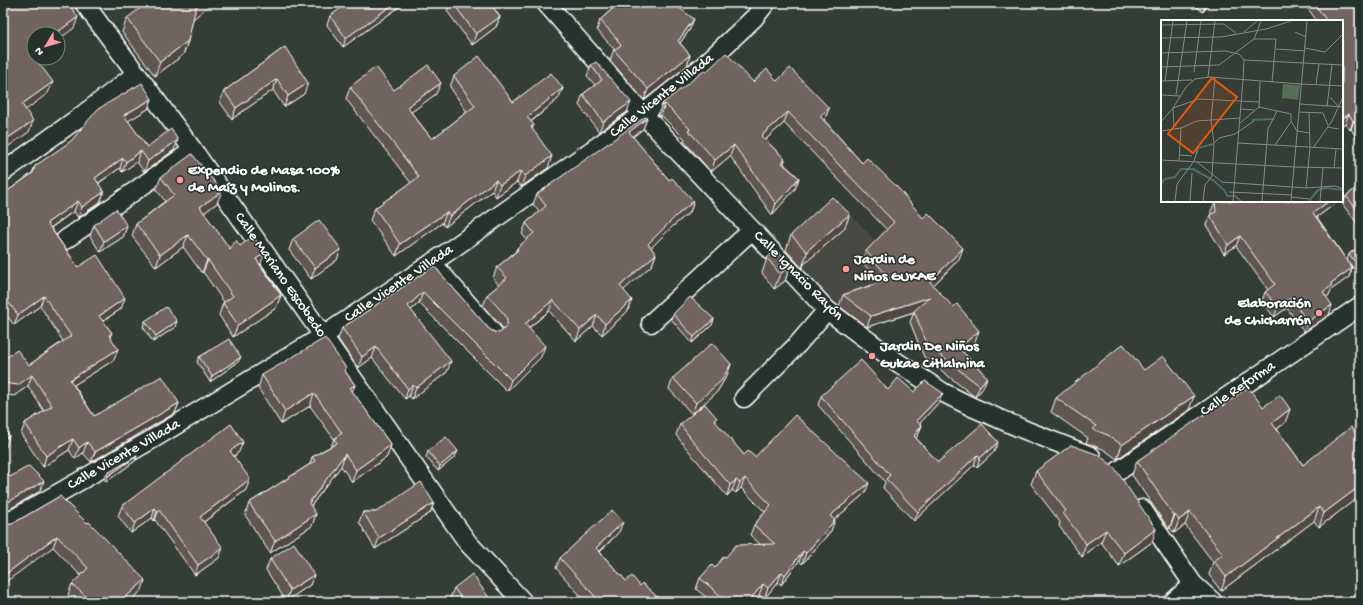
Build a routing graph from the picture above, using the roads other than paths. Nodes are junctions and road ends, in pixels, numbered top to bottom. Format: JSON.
{"nodes":[{"id":1,"x":84,"y":3,"type":"edge"},
{"id":2,"x":546,"y":3,"type":"edge"},
{"id":3,"x":766,"y":3,"type":"edge"},
{"id":4,"x":136,"y":74,"type":"junction"},
{"id":5,"x":643,"y":114,"type":"junction"},
{"id":6,"x":193,"y":150,"type":"junction"},
{"id":7,"x":3,"y":172,"type":"edge"},
{"id":8,"x":752,"y":230,"type":"junction"},
{"id":9,"x":65,"y":240,"type":"dead end"},
{"id":10,"x":432,"y":263,"type":"junction"},
{"id":11,"x":1360,"y":306,"type":"edge"},
{"id":12,"x":827,"y":310,"type":"junction"},
{"id":13,"x":651,"y":323,"type":"dead end"},
{"id":14,"x":493,"y":332,"type":"edge"},
{"id":15,"x":322,"y":336,"type":"junction"},
{"id":16,"x":744,"y":398,"type":"dead end"},
{"id":17,"x":1126,"y":485,"type":"junction"},
{"id":18,"x":3,"y":525,"type":"edge"},
{"id":19,"x":1193,"y":584,"type":"junction"},
{"id":20,"x":523,"y":602,"type":"edge"},
{"id":21,"x":1173,"y":602,"type":"edge"},
{"id":22,"x":1213,"y":602,"type":"edge"}],
"edges":[{"from":1,"to":4,"type":"street","name":"Calle Mariano Escobedo"},
{"from":2,"to":5,"type":"street","name":"Calle Ignacio Rayón"},
{"from":3,"to":5,"type":"street","name":"Calle Vicente Villada"},
{"from":4,"to":6,"type":"street","name":"Calle Mariano Escobedo"},
{"from":4,"to":7,"type":"street"},
{"from":5,"to":8,"type":"street","name":"Calle Ignacio Rayón"},
{"from":5,"to":10,"type":"street","name":"Calle Vicente Villada"},
{"from":6,"to":9,"type":"street"},
{"from":6,"to":15,"type":"street","name":"Calle Mariano Escobedo"},
{"from":8,"to":12,"type":"street","name":"Calle Ignacio Rayón"},
{"from":8,"to":13,"type":"street"},
{"from":10,"to":14,"type":"street"},
{"from":10,"to":15,"type":"street","name":"Calle Vicente Villada"},
{"from":11,"to":17,"type":"street","name":"Calle Reforma"},
{"from":12,"to":16,"type":"street"},
{"from":12,"to":17,"type":"street","name":"Calle Ignacio Rayón"},
{"from":15,"to":18,"type":"street","name":"Calle Vicente Villada"},
{"from":15,"to":20,"type":"street","name":"Calle Mariano Escobedo"},
{"from":17,"to":19,"type":"street","name":"Calle Ignacio Rayón"},
{"from":19,"to":21,"type":"street"},
{"from":19,"to":22,"type":"street","name":"Calle Ignacio Rayón"}]}
